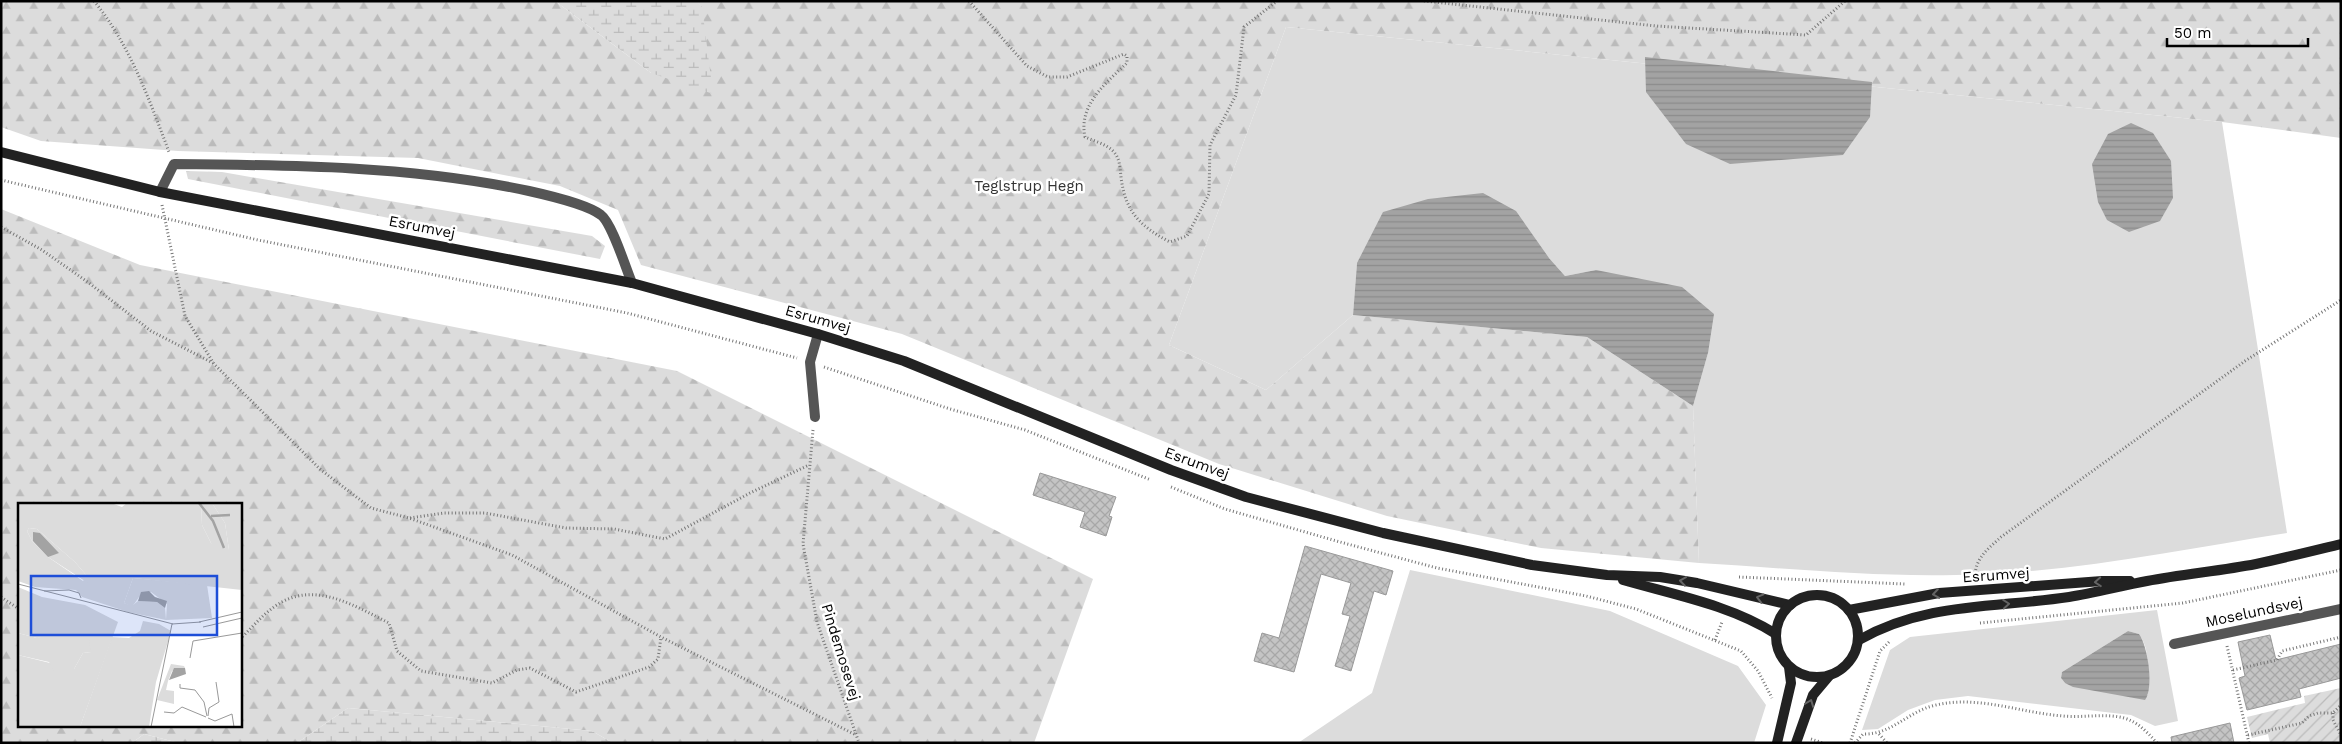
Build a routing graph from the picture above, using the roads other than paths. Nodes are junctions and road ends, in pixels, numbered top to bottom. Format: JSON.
{"nodes":[{"id":1,"x":1,"y":152,"type":"edge"},
{"id":2,"x":160,"y":192,"type":"junction"},
{"id":3,"x":632,"y":284,"type":"junction"},
{"id":4,"x":818,"y":334,"type":"junction"},
{"id":5,"x":814,"y":417,"type":"road end"},
{"id":6,"x":2341,"y":544,"type":"edge"},
{"id":7,"x":1607,"y":575,"type":"junction"},
{"id":8,"x":2146,"y":581,"type":"junction"},
{"id":9,"x":1790,"y":606,"type":"junction"},
{"id":10,"x":2341,"y":609,"type":"edge"},
{"id":11,"x":1849,"y":610,"type":"junction"},
{"id":12,"x":1776,"y":634,"type":"junction"},
{"id":13,"x":1859,"y":640,"type":"junction"},
{"id":14,"x":2174,"y":644,"type":"dead end"},
{"id":15,"x":1789,"y":666,"type":"junction"},
{"id":16,"x":1829,"y":676,"type":"junction"},
{"id":17,"x":1777,"y":743,"type":"edge"},
{"id":18,"x":1796,"y":743,"type":"edge"}],
"edges":[{"from":1,"to":2,"type":"main road","name":"Esrumvej"},
{"from":2,"to":3,"type":"main road","name":"Esrumvej"},
{"from":2,"to":3,"type":"street"},
{"from":3,"to":4,"type":"main road","name":"Esrumvej"},
{"from":4,"to":5,"type":"street"},
{"from":4,"to":7,"type":"main road","name":"Esrumvej"},
{"from":6,"to":8,"type":"main road","name":"Esrumvej"},
{"from":9,"to":7,"type":"main road","name":"Esrumvej","one_way":true},
{"from":7,"to":12,"type":"main road","name":"Esrumvej"},
{"from":8,"to":11,"type":"main road","name":"Esrumvej","one_way":true},
{"from":13,"to":8,"type":"main road","name":"Esrumvej","one_way":true},
{"from":9,"to":11,"type":"main road"},
{"from":9,"to":12,"type":"main road"},
{"from":10,"to":14,"type":"street","name":"Moselundsvej"},
{"from":11,"to":13,"type":"main road"},
{"from":12,"to":15,"type":"main road"},
{"from":13,"to":16,"type":"main road"},
{"from":15,"to":16,"type":"main road"},
{"from":15,"to":17,"type":"main road"},
{"from":18,"to":16,"type":"main road","one_way":true}]}
